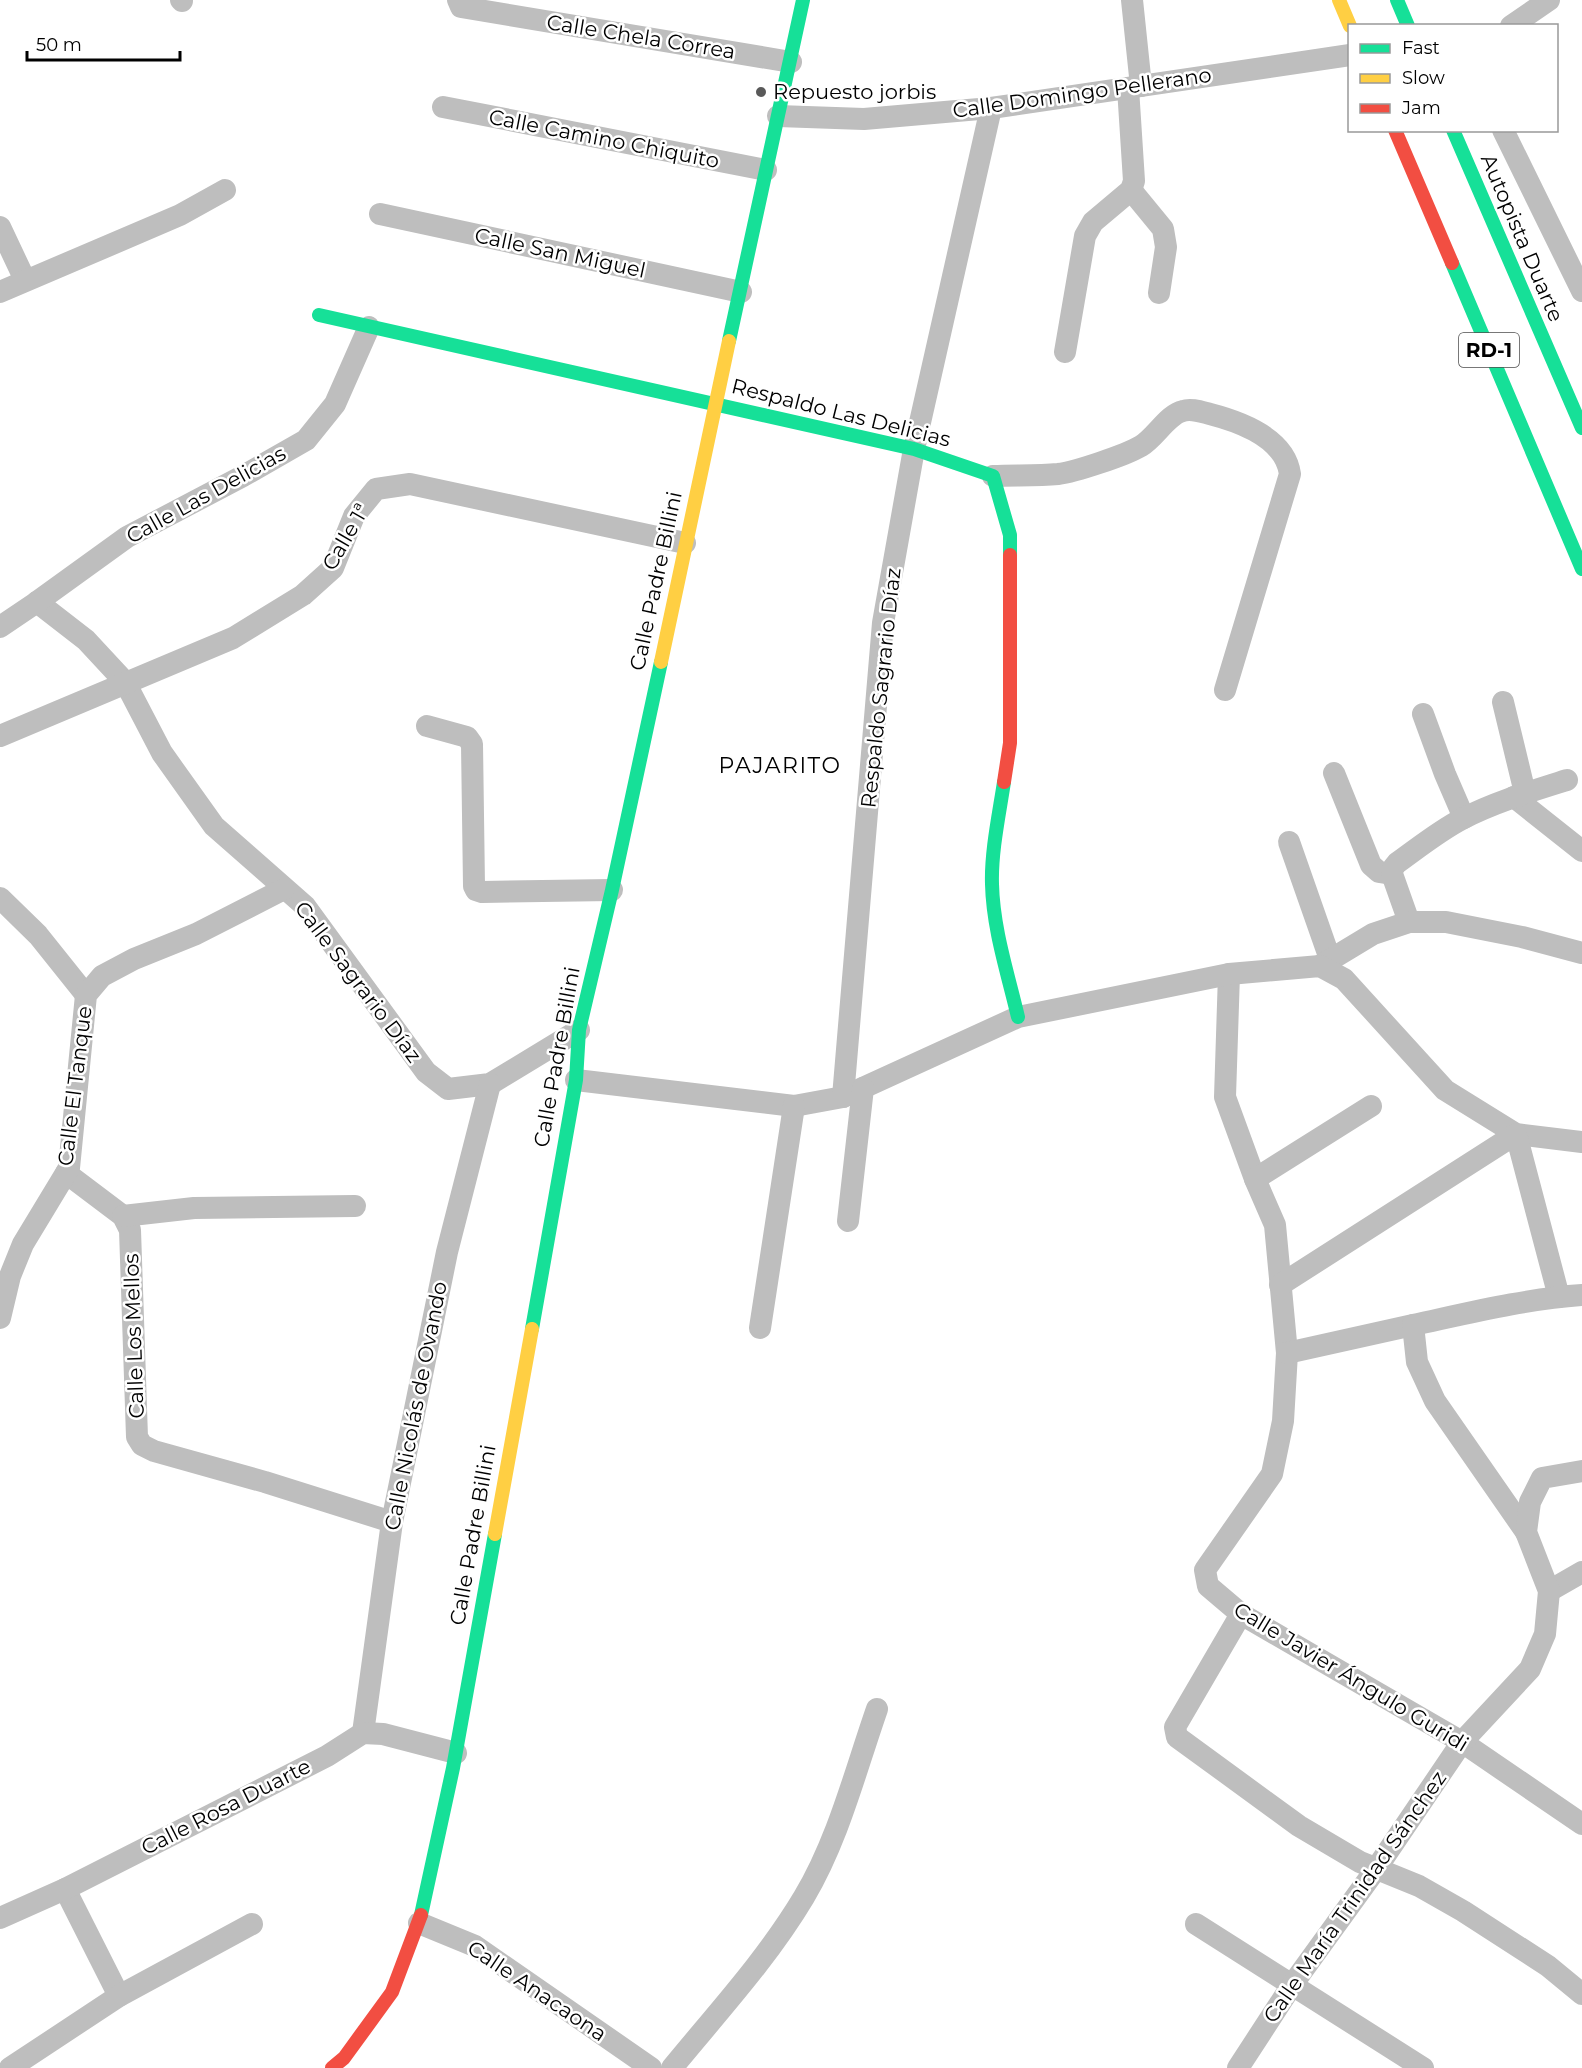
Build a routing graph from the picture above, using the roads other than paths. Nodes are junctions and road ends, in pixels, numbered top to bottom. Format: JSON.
{"nodes":[{"id":1,"x":458,"y":0,"type":"edge"},
{"id":2,"x":803,"y":0,"type":"edge"},
{"id":3,"x":1132,"y":0,"type":"edge"},
{"id":4,"x":1340,"y":0,"type":"edge"},
{"id":5,"x":1397,"y":0,"type":"edge"},
{"id":6,"x":1549,"y":0,"type":"edge"},
{"id":7,"x":1349,"y":24,"type":"edge"},
{"id":8,"x":1407,"y":24,"type":"edge"},
{"id":9,"x":1514,"y":24,"type":"edge"},
{"id":10,"x":1348,"y":55,"type":"edge"},
{"id":11,"x":791,"y":62,"type":"junction"},
{"id":12,"x":1135,"y":87,"type":"junction"},
{"id":13,"x":443,"y":107,"type":"dead end"},
{"id":14,"x":991,"y":108,"type":"junction"},
{"id":15,"x":778,"y":116,"type":"junction"},
{"id":16,"x":1396,"y":132,"type":"edge"},
{"id":17,"x":1454,"y":132,"type":"edge"},
{"id":18,"x":1504,"y":132,"type":"edge"},
{"id":19,"x":766,"y":171,"type":"junction"},
{"id":20,"x":225,"y":189,"type":"dead end"},
{"id":21,"x":1131,"y":190,"type":"junction"},
{"id":22,"x":380,"y":214,"type":"dead end"},
{"id":23,"x":0,"y":227,"type":"edge"},
{"id":24,"x":25,"y":280,"type":"junction"},
{"id":25,"x":1582,"y":291,"type":"edge"},
{"id":26,"x":0,"y":292,"type":"edge"},
{"id":27,"x":741,"y":292,"type":"junction"},
{"id":28,"x":1159,"y":293,"type":"dead end"},
{"id":29,"x":319,"y":315,"type":"dead end"},
{"id":30,"x":369,"y":327,"type":"junction"},
{"id":31,"x":1065,"y":352,"type":"dead end"},
{"id":32,"x":716,"y":405,"type":"junction"},
{"id":33,"x":1582,"y":428,"type":"edge"},
{"id":34,"x":914,"y":449,"type":"junction"},
{"id":35,"x":993,"y":476,"type":"junction"},
{"id":36,"x":685,"y":543,"type":"junction"},
{"id":37,"x":1582,"y":568,"type":"edge"},
{"id":38,"x":37,"y":602,"type":"junction"},
{"id":39,"x":0,"y":627,"type":"edge"},
{"id":40,"x":125,"y":682,"type":"junction"},
{"id":41,"x":1225,"y":690,"type":"dead end"},
{"id":42,"x":1503,"y":702,"type":"dead end"},
{"id":43,"x":1424,"y":714,"type":"dead end"},
{"id":44,"x":427,"y":726,"type":"dead end"},
{"id":45,"x":0,"y":736,"type":"edge"},
{"id":46,"x":1334,"y":773,"type":"dead end"},
{"id":47,"x":1567,"y":780,"type":"dead end"},
{"id":48,"x":1520,"y":795,"type":"junction"},
{"id":49,"x":1464,"y":818,"type":"junction"},
{"id":50,"x":1289,"y":842,"type":"dead end"},
{"id":51,"x":1582,"y":851,"type":"edge"},
{"id":52,"x":1392,"y":874,"type":"junction"},
{"id":53,"x":284,"y":889,"type":"junction"},
{"id":54,"x":612,"y":890,"type":"junction"},
{"id":55,"x":0,"y":898,"type":"edge"},
{"id":56,"x":1409,"y":922,"type":"junction"},
{"id":57,"x":1582,"y":953,"type":"edge"},
{"id":58,"x":1325,"y":962,"type":"junction"},
{"id":59,"x":1229,"y":974,"type":"junction"},
{"id":60,"x":86,"y":995,"type":"junction"},
{"id":61,"x":1018,"y":1017,"type":"junction"},
{"id":62,"x":579,"y":1030,"type":"junction"},
{"id":63,"x":576,"y":1080,"type":"junction"},
{"id":64,"x":490,"y":1084,"type":"junction"},
{"id":65,"x":853,"y":1093,"type":"junction"},
{"id":66,"x":794,"y":1106,"type":"junction"},
{"id":67,"x":1371,"y":1106,"type":"dead end"},
{"id":68,"x":1516,"y":1134,"type":"junction"},
{"id":69,"x":1582,"y":1142,"type":"edge"},
{"id":70,"x":66,"y":1173,"type":"junction"},
{"id":71,"x":1256,"y":1179,"type":"junction"},
{"id":72,"x":355,"y":1206,"type":"dead end"},
{"id":73,"x":123,"y":1216,"type":"junction"},
{"id":74,"x":848,"y":1221,"type":"dead end"},
{"id":75,"x":1280,"y":1285,"type":"junction"},
{"id":76,"x":1582,"y":1295,"type":"edge"},
{"id":77,"x":1559,"y":1297,"type":"junction"},
{"id":78,"x":0,"y":1318,"type":"edge"},
{"id":79,"x":1413,"y":1325,"type":"junction"},
{"id":80,"x":760,"y":1328,"type":"dead end"},
{"id":81,"x":1287,"y":1353,"type":"junction"},
{"id":82,"x":1582,"y":1471,"type":"edge"},
{"id":83,"x":392,"y":1522,"type":"junction"},
{"id":84,"x":1526,"y":1532,"type":"junction"},
{"id":85,"x":1578,"y":1581,"type":"edge"},
{"id":86,"x":1549,"y":1591,"type":"junction"},
{"id":87,"x":1240,"y":1614,"type":"junction"},
{"id":88,"x":877,"y":1709,"type":"dead end"},
{"id":89,"x":363,"y":1733,"type":"junction"},
{"id":90,"x":1462,"y":1742,"type":"junction"},
{"id":91,"x":456,"y":1753,"type":"junction"},
{"id":92,"x":1582,"y":1824,"type":"edge"},
{"id":93,"x":1376,"y":1869,"type":"junction"},
{"id":94,"x":65,"y":1889,"type":"junction"},
{"id":95,"x":0,"y":1918,"type":"edge"},
{"id":96,"x":419,"y":1923,"type":"junction"},
{"id":97,"x":252,"y":1924,"type":"dead end"},
{"id":98,"x":1196,"y":1924,"type":"dead end"},
{"id":99,"x":1292,"y":1985,"type":"junction"},
{"id":100,"x":1582,"y":1994,"type":"edge"},
{"id":101,"x":119,"y":1996,"type":"junction"},
{"id":102,"x":10,"y":2068,"type":"edge"},
{"id":103,"x":332,"y":2068,"type":"edge"},
{"id":104,"x":651,"y":2068,"type":"edge"},
{"id":105,"x":672,"y":2068,"type":"edge"},
{"id":106,"x":1238,"y":2068,"type":"edge"},
{"id":107,"x":1422,"y":2068,"type":"edge"}],
"edges":[{"from":1,"to":11,"type":"street","name":"Calle Chela Correa"},
{"from":2,"to":11,"type":"main road","name":"Calle Padre Billini"},
{"from":3,"to":12,"type":"street"},
{"from":4,"to":7,"type":"main road"},
{"from":5,"to":8,"type":"main road"},
{"from":6,"to":9,"type":"street"},
{"from":10,"to":12,"type":"street","name":"Calle Domingo Pellerano"},
{"from":11,"to":15,"type":"main road","name":"Calle Padre Billini"},
{"from":12,"to":14,"type":"street","name":"Calle Domingo Pellerano"},
{"from":12,"to":21,"type":"street"},
{"from":13,"to":19,"type":"street","name":"Calle Camino Chiquito"},
{"from":14,"to":15,"type":"street","name":"Calle Domingo Pellerano"},
{"from":14,"to":34,"type":"street","name":"Respaldo Sagrario Díaz"},
{"from":15,"to":19,"type":"main road","name":"Calle Padre Billini"},
{"from":16,"to":37,"type":"main road","number":"RD-1"},
{"from":17,"to":33,"type":"main road","name":"Autopista Duarte","number":"RD-1"},
{"from":18,"to":25,"type":"street"},
{"from":19,"to":27,"type":"main road","name":"Calle Padre Billini"},
{"from":20,"to":24,"type":"street"},
{"from":21,"to":28,"type":"street"},
{"from":21,"to":31,"type":"street"},
{"from":22,"to":27,"type":"street","name":"Calle San Miguel"},
{"from":23,"to":24,"type":"street"},
{"from":24,"to":26,"type":"street"},
{"from":27,"to":32,"type":"main road","name":"Calle Padre Billini"},
{"from":29,"to":30,"type":"main road","name":"Respaldo Las Delicias"},
{"from":30,"to":32,"type":"main road","name":"Respaldo Las Delicias"},
{"from":30,"to":38,"type":"street","name":"Calle Las Delicias"},
{"from":32,"to":34,"type":"main road","name":"Respaldo Las Delicias"},
{"from":32,"to":36,"type":"main road","name":"Calle Padre Billini"},
{"from":34,"to":35,"type":"main road","name":"Respaldo Las Delicias"},
{"from":34,"to":65,"type":"street","name":"Respaldo Sagrario Díaz"},
{"from":35,"to":41,"type":"street"},
{"from":35,"to":61,"type":"main road"},
{"from":36,"to":40,"type":"street","name":"Calle 1ª"},
{"from":36,"to":54,"type":"main road","name":"Calle Padre Billini"},
{"from":38,"to":39,"type":"street","name":"Calle Las Delicias"},
{"from":38,"to":40,"type":"street","name":"Calle Sagrario Díaz"},
{"from":40,"to":45,"type":"street","name":"Calle 1ª"},
{"from":40,"to":53,"type":"street","name":"Calle Sagrario Díaz"},
{"from":42,"to":48,"type":"street"},
{"from":43,"to":49,"type":"street"},
{"from":44,"to":54,"type":"street"},
{"from":46,"to":52,"type":"street"},
{"from":47,"to":48,"type":"street"},
{"from":48,"to":49,"type":"street"},
{"from":48,"to":51,"type":"street"},
{"from":49,"to":52,"type":"street"},
{"from":50,"to":58,"type":"street"},
{"from":52,"to":56,"type":"street"},
{"from":53,"to":60,"type":"street","name":"Calle El Tanque"},
{"from":53,"to":64,"type":"street","name":"Calle Sagrario Díaz"},
{"from":54,"to":62,"type":"main road","name":"Calle Padre Billini"},
{"from":55,"to":60,"type":"street"},
{"from":56,"to":57,"type":"street"},
{"from":56,"to":58,"type":"street"},
{"from":58,"to":59,"type":"street"},
{"from":58,"to":68,"type":"street"},
{"from":59,"to":61,"type":"street"},
{"from":59,"to":71,"type":"street","name":"Calle Javier Ángulo Guridi"},
{"from":60,"to":70,"type":"street","name":"Calle El Tanque"},
{"from":61,"to":65,"type":"street"},
{"from":62,"to":63,"type":"main road","name":"Calle Padre Billini"},
{"from":62,"to":64,"type":"street","name":"Calle Sagrario Díaz"},
{"from":63,"to":66,"type":"street"},
{"from":63,"to":91,"type":"main road","name":"Calle Padre Billini"},
{"from":64,"to":83,"type":"street","name":"Calle Nicolás de Ovando"},
{"from":65,"to":66,"type":"street"},
{"from":65,"to":74,"type":"street","name":"Respaldo Sagrario Díaz"},
{"from":66,"to":80,"type":"street"},
{"from":67,"to":71,"type":"street"},
{"from":68,"to":69,"type":"street"},
{"from":68,"to":75,"type":"street"},
{"from":68,"to":77,"type":"street"},
{"from":70,"to":73,"type":"street"},
{"from":70,"to":78,"type":"street","name":"Calle El Tanque"},
{"from":71,"to":75,"type":"street","name":"Calle Javier Ángulo Guridi"},
{"from":72,"to":73,"type":"street"},
{"from":73,"to":83,"type":"street","name":"Calle Los Mellos"},
{"from":75,"to":81,"type":"street","name":"Calle Javier Ángulo Guridi"},
{"from":76,"to":77,"type":"street"},
{"from":77,"to":79,"type":"street"},
{"from":79,"to":81,"type":"street"},
{"from":79,"to":84,"type":"street"},
{"from":81,"to":87,"type":"street","name":"Calle Javier Ángulo Guridi"},
{"from":82,"to":84,"type":"street","name":"Calle María Trinidad Sánchez"},
{"from":83,"to":89,"type":"street","name":"Calle Nicolás de Ovando"},
{"from":84,"to":86,"type":"street","name":"Calle María Trinidad Sánchez"},
{"from":85,"to":86,"type":"street"},
{"from":86,"to":90,"type":"street","name":"Calle María Trinidad Sánchez"},
{"from":87,"to":90,"type":"street","name":"Calle Javier Ángulo Guridi"},
{"from":87,"to":93,"type":"street"},
{"from":88,"to":105,"type":"street"},
{"from":89,"to":91,"type":"street"},
{"from":89,"to":94,"type":"street","name":"Calle Rosa Duarte"},
{"from":90,"to":92,"type":"street","name":"Calle Javier Ángulo Guridi"},
{"from":90,"to":93,"type":"street","name":"Calle María Trinidad Sánchez"},
{"from":91,"to":96,"type":"main road","name":"Calle Padre Billini"},
{"from":93,"to":99,"type":"street","name":"Calle María Trinidad Sánchez"},
{"from":93,"to":100,"type":"street"},
{"from":94,"to":95,"type":"street","name":"Calle Rosa Duarte"},
{"from":94,"to":101,"type":"street"},
{"from":96,"to":103,"type":"main road","name":"Calle Padre Billini"},
{"from":96,"to":104,"type":"street","name":"Calle Anacaona"},
{"from":97,"to":101,"type":"street"},
{"from":98,"to":99,"type":"street"},
{"from":99,"to":106,"type":"street","name":"Calle María Trinidad Sánchez"},
{"from":99,"to":107,"type":"street"},
{"from":101,"to":102,"type":"street"}]}
